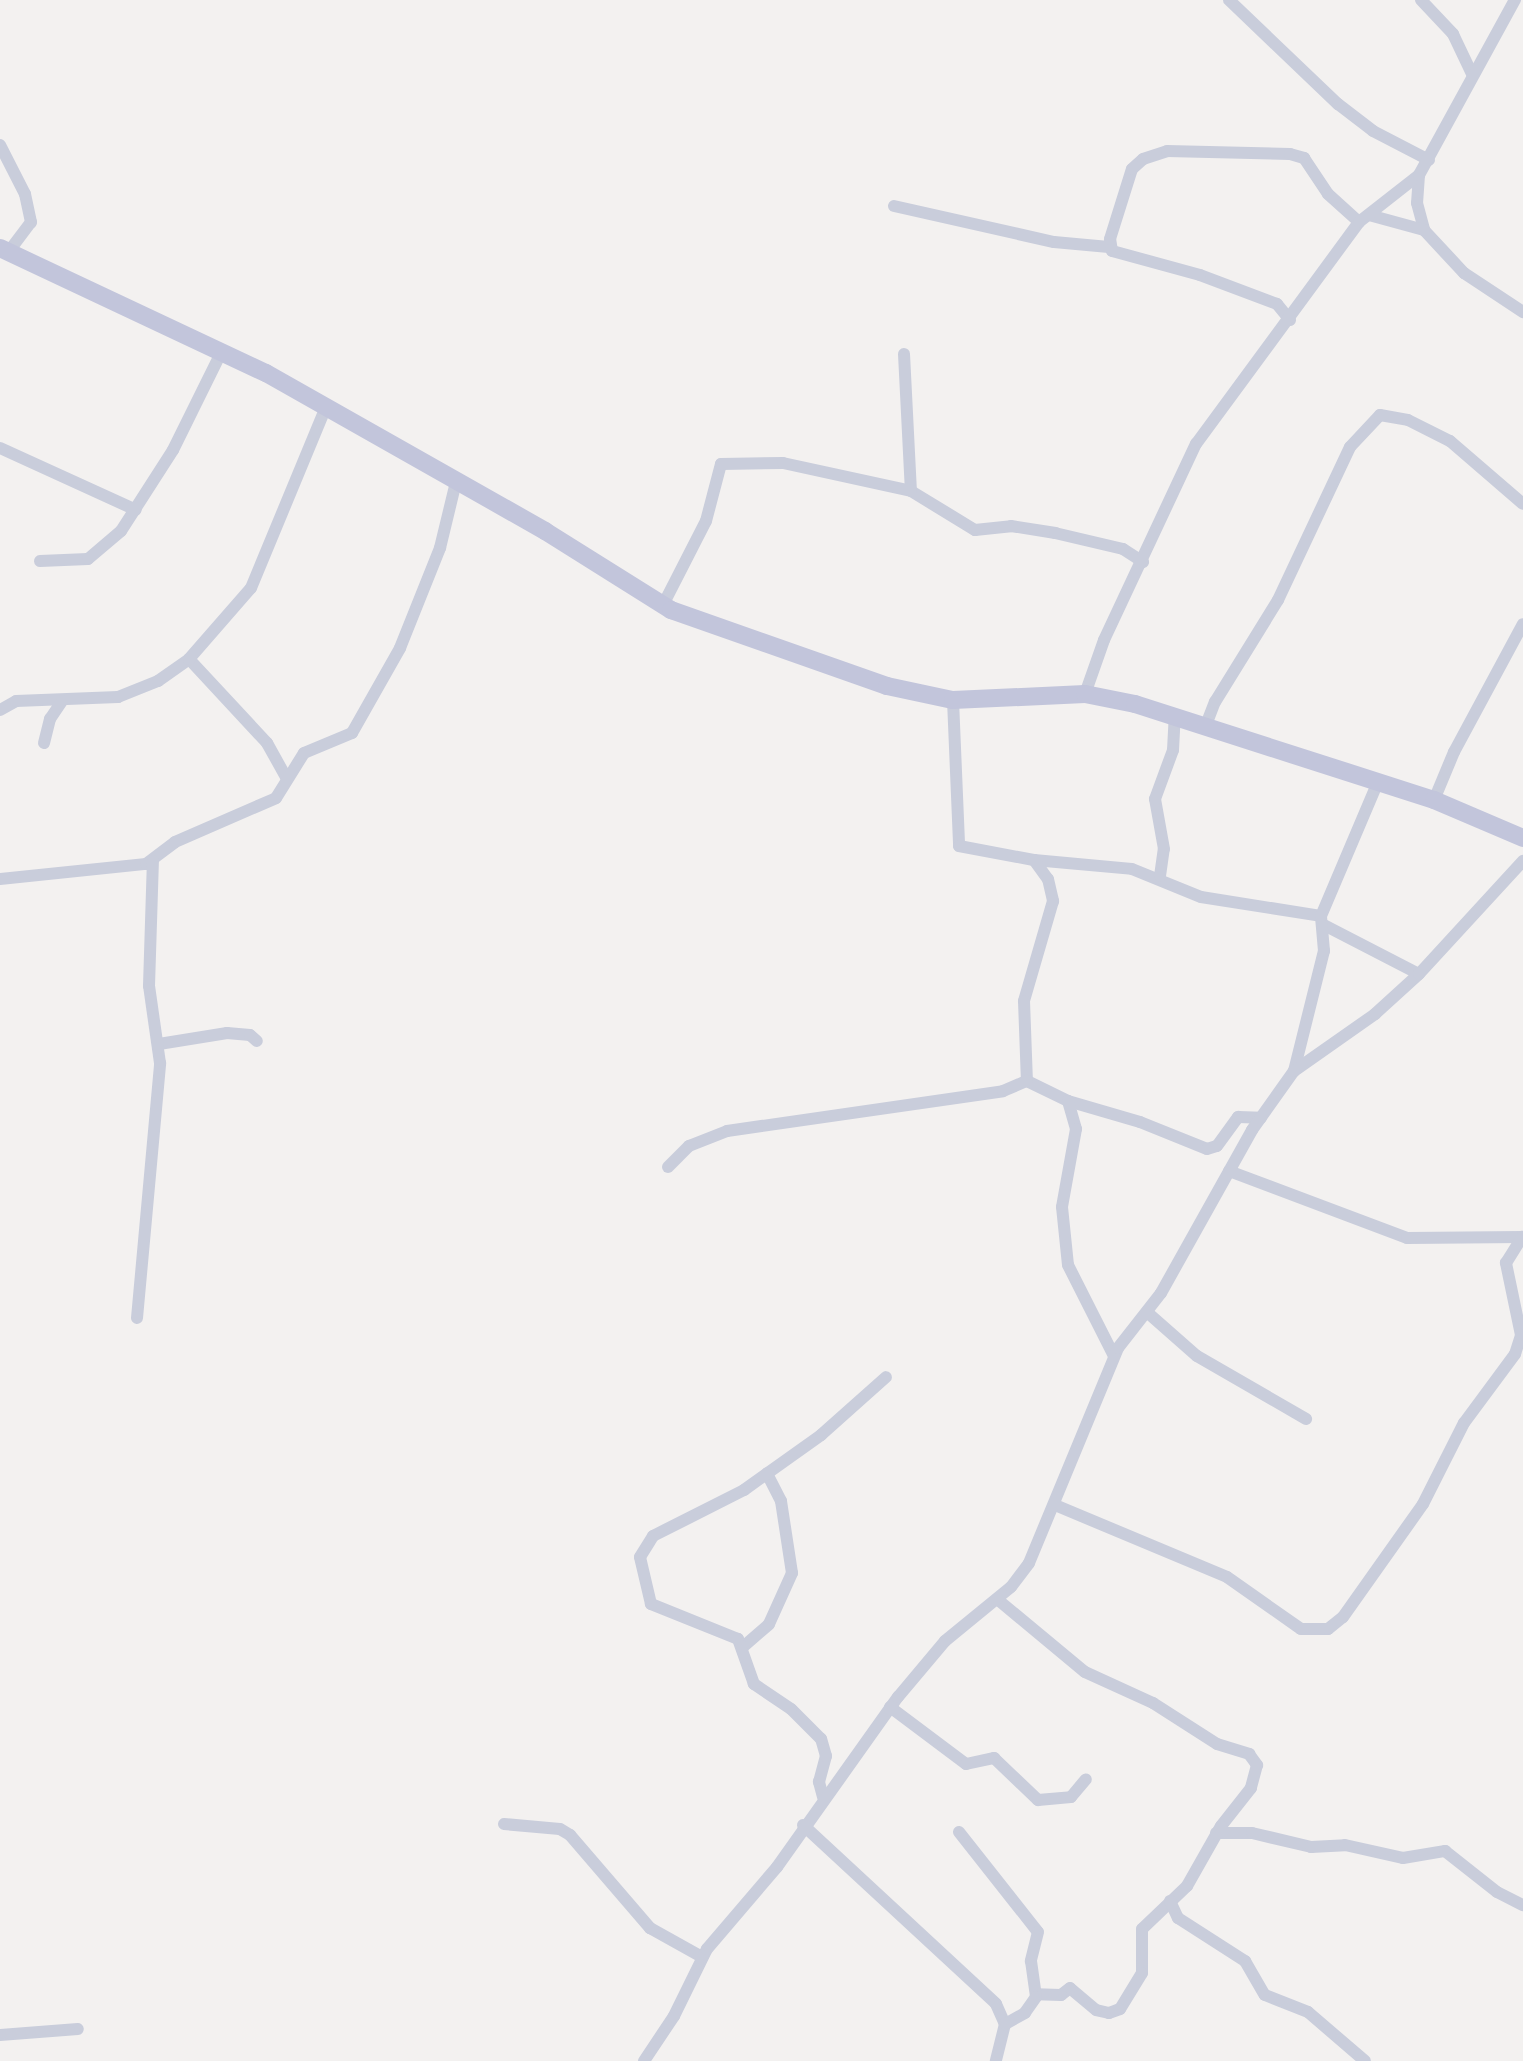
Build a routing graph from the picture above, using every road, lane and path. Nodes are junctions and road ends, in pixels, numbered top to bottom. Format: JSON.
{"nodes":[{"id":1,"x":1229,"y":0,"type":"edge"},
{"id":2,"x":1421,"y":0,"type":"edge"},
{"id":3,"x":1515,"y":0,"type":"edge"},
{"id":4,"x":1472,"y":74,"type":"junction"},
{"id":5,"x":0,"y":145,"type":"edge"},
{"id":6,"x":1429,"y":160,"type":"junction"},
{"id":7,"x":1419,"y":175,"type":"junction"},
{"id":8,"x":894,"y":206,"type":"dead end"},
{"id":9,"x":1364,"y":218,"type":"junction"},
{"id":10,"x":1424,"y":230,"type":"junction"},
{"id":11,"x":1109,"y":247,"type":"junction"},
{"id":12,"x":4,"y":250,"type":"edge"},
{"id":13,"x":1523,"y":312,"type":"edge"},
{"id":14,"x":1290,"y":320,"type":"junction"},
{"id":15,"x":222,"y":351,"type":"junction"},
{"id":16,"x":904,"y":354,"type":"dead end"},
{"id":17,"x":326,"y":407,"type":"junction"},
{"id":18,"x":0,"y":448,"type":"edge"},
{"id":19,"x":456,"y":482,"type":"junction"},
{"id":20,"x":911,"y":491,"type":"junction"},
{"id":21,"x":1523,"y":504,"type":"edge"},
{"id":22,"x":136,"y":510,"type":"junction"},
{"id":23,"x":40,"y":561,"type":"dead end"},
{"id":24,"x":1143,"y":562,"type":"junction"},
{"id":25,"x":663,"y":605,"type":"junction"},
{"id":26,"x":1523,"y":624,"type":"edge"},
{"id":27,"x":189,"y":659,"type":"junction"},
{"id":28,"x":1085,"y":694,"type":"junction"},
{"id":29,"x":953,"y":700,"type":"junction"},
{"id":30,"x":62,"y":701,"type":"junction"},
{"id":31,"x":0,"y":710,"type":"edge"},
{"id":32,"x":1175,"y":716,"type":"junction"},
{"id":33,"x":1206,"y":725,"type":"junction"},
{"id":34,"x":44,"y":743,"type":"dead end"},
{"id":35,"x":287,"y":779,"type":"junction"},
{"id":36,"x":1378,"y":782,"type":"junction"},
{"id":37,"x":1434,"y":800,"type":"junction"},
{"id":38,"x":1523,"y":838,"type":"edge"},
{"id":39,"x":1034,"y":860,"type":"junction"},
{"id":40,"x":153,"y":861,"type":"junction"},
{"id":41,"x":1523,"y":861,"type":"edge"},
{"id":42,"x":1160,"y":876,"type":"junction"},
{"id":43,"x":0,"y":879,"type":"edge"},
{"id":44,"x":1322,"y":920,"type":"junction"},
{"id":45,"x":1419,"y":974,"type":"junction"},
{"id":46,"x":257,"y":1041,"type":"dead end"},
{"id":47,"x":159,"y":1044,"type":"junction"},
{"id":48,"x":1294,"y":1071,"type":"junction"},
{"id":49,"x":1027,"y":1081,"type":"junction"},
{"id":50,"x":1068,"y":1101,"type":"junction"},
{"id":51,"x":1261,"y":1118,"type":"junction"},
{"id":52,"x":668,"y":1167,"type":"dead end"},
{"id":53,"x":1229,"y":1171,"type":"junction"},
{"id":54,"x":1522,"y":1237,"type":"edge"},
{"id":55,"x":1148,"y":1313,"type":"junction"},
{"id":56,"x":137,"y":1318,"type":"dead end"},
{"id":57,"x":1114,"y":1356,"type":"junction"},
{"id":58,"x":886,"y":1377,"type":"dead end"},
{"id":59,"x":1306,"y":1419,"type":"dead end"},
{"id":60,"x":767,"y":1473,"type":"junction"},
{"id":61,"x":1055,"y":1505,"type":"junction"},
{"id":62,"x":997,"y":1599,"type":"junction"},
{"id":63,"x":744,"y":1646,"type":"junction"},
{"id":64,"x":890,"y":1707,"type":"junction"},
{"id":65,"x":1086,"y":1779,"type":"dead end"},
{"id":66,"x":823,"y":1797,"type":"junction"},
{"id":67,"x":504,"y":1824,"type":"dead end"},
{"id":68,"x":803,"y":1825,"type":"junction"},
{"id":69,"x":959,"y":1832,"type":"dead end"},
{"id":70,"x":1216,"y":1833,"type":"junction"},
{"id":71,"x":1170,"y":1901,"type":"junction"},
{"id":72,"x":1523,"y":1905,"type":"edge"},
{"id":73,"x":702,"y":1957,"type":"junction"},
{"id":74,"x":1037,"y":1994,"type":"junction"},
{"id":75,"x":1005,"y":2024,"type":"junction"},
{"id":76,"x":78,"y":2029,"type":"dead end"},
{"id":77,"x":0,"y":2035,"type":"edge"},
{"id":78,"x":644,"y":2061,"type":"edge"},
{"id":79,"x":996,"y":2061,"type":"edge"},
{"id":80,"x":1365,"y":2061,"type":"edge"}],
"edges":[{"from":1,"to":6,"type":"street"},
{"from":2,"to":4,"type":"street"},
{"from":3,"to":4,"type":"street"},
{"from":4,"to":6,"type":"street"},
{"from":5,"to":12,"type":"street"},
{"from":6,"to":7,"type":"street"},
{"from":7,"to":9,"type":"street"},
{"from":7,"to":10,"type":"street"},
{"from":8,"to":11,"type":"street"},
{"from":9,"to":10,"type":"street"},
{"from":9,"to":11,"type":"street"},
{"from":9,"to":14,"type":"street"},
{"from":10,"to":13,"type":"street"},
{"from":11,"to":14,"type":"street"},
{"from":12,"to":15,"type":"main road"},
{"from":14,"to":24,"type":"street"},
{"from":15,"to":17,"type":"main road"},
{"from":15,"to":22,"type":"street"},
{"from":16,"to":20,"type":"street"},
{"from":17,"to":19,"type":"main road"},
{"from":17,"to":27,"type":"street"},
{"from":18,"to":22,"type":"street"},
{"from":19,"to":25,"type":"main road"},
{"from":19,"to":35,"type":"street"},
{"from":20,"to":24,"type":"street"},
{"from":20,"to":25,"type":"street"},
{"from":21,"to":33,"type":"street"},
{"from":22,"to":23,"type":"street"},
{"from":24,"to":28,"type":"street"},
{"from":25,"to":29,"type":"main road"},
{"from":26,"to":37,"type":"street"},
{"from":27,"to":30,"type":"street"},
{"from":27,"to":35,"type":"street"},
{"from":28,"to":29,"type":"main road"},
{"from":28,"to":32,"type":"main road"},
{"from":29,"to":39,"type":"street"},
{"from":30,"to":31,"type":"street"},
{"from":30,"to":34,"type":"street"},
{"from":32,"to":33,"type":"main road"},
{"from":32,"to":42,"type":"street"},
{"from":33,"to":36,"type":"main road"},
{"from":35,"to":40,"type":"street"},
{"from":36,"to":37,"type":"main road"},
{"from":36,"to":44,"type":"street"},
{"from":37,"to":38,"type":"main road"},
{"from":39,"to":42,"type":"street"},
{"from":39,"to":49,"type":"street"},
{"from":40,"to":43,"type":"street"},
{"from":40,"to":47,"type":"street"},
{"from":41,"to":45,"type":"street"},
{"from":42,"to":44,"type":"street"},
{"from":44,"to":45,"type":"street"},
{"from":44,"to":48,"type":"street"},
{"from":45,"to":48,"type":"street"},
{"from":46,"to":47,"type":"street"},
{"from":47,"to":56,"type":"street"},
{"from":48,"to":51,"type":"street"},
{"from":49,"to":50,"type":"street"},
{"from":49,"to":52,"type":"street"},
{"from":50,"to":51,"type":"street"},
{"from":50,"to":57,"type":"street"},
{"from":51,"to":53,"type":"street"},
{"from":53,"to":54,"type":"street"},
{"from":53,"to":55,"type":"street"},
{"from":54,"to":61,"type":"street"},
{"from":55,"to":57,"type":"street"},
{"from":55,"to":59,"type":"street"},
{"from":57,"to":61,"type":"street"},
{"from":58,"to":60,"type":"street"},
{"from":60,"to":63,"type":"street"},
{"from":60,"to":63,"type":"street"},
{"from":61,"to":62,"type":"street"},
{"from":62,"to":64,"type":"street"},
{"from":62,"to":70,"type":"street"},
{"from":63,"to":66,"type":"street"},
{"from":64,"to":65,"type":"street"},
{"from":64,"to":66,"type":"street"},
{"from":66,"to":68,"type":"street"},
{"from":67,"to":73,"type":"street"},
{"from":68,"to":73,"type":"street"},
{"from":68,"to":75,"type":"street"},
{"from":69,"to":74,"type":"street"},
{"from":70,"to":71,"type":"street"},
{"from":70,"to":72,"type":"street"},
{"from":71,"to":74,"type":"street"},
{"from":71,"to":80,"type":"street"},
{"from":73,"to":78,"type":"street"},
{"from":74,"to":75,"type":"street"},
{"from":75,"to":79,"type":"street"},
{"from":76,"to":77,"type":"street"}]}
